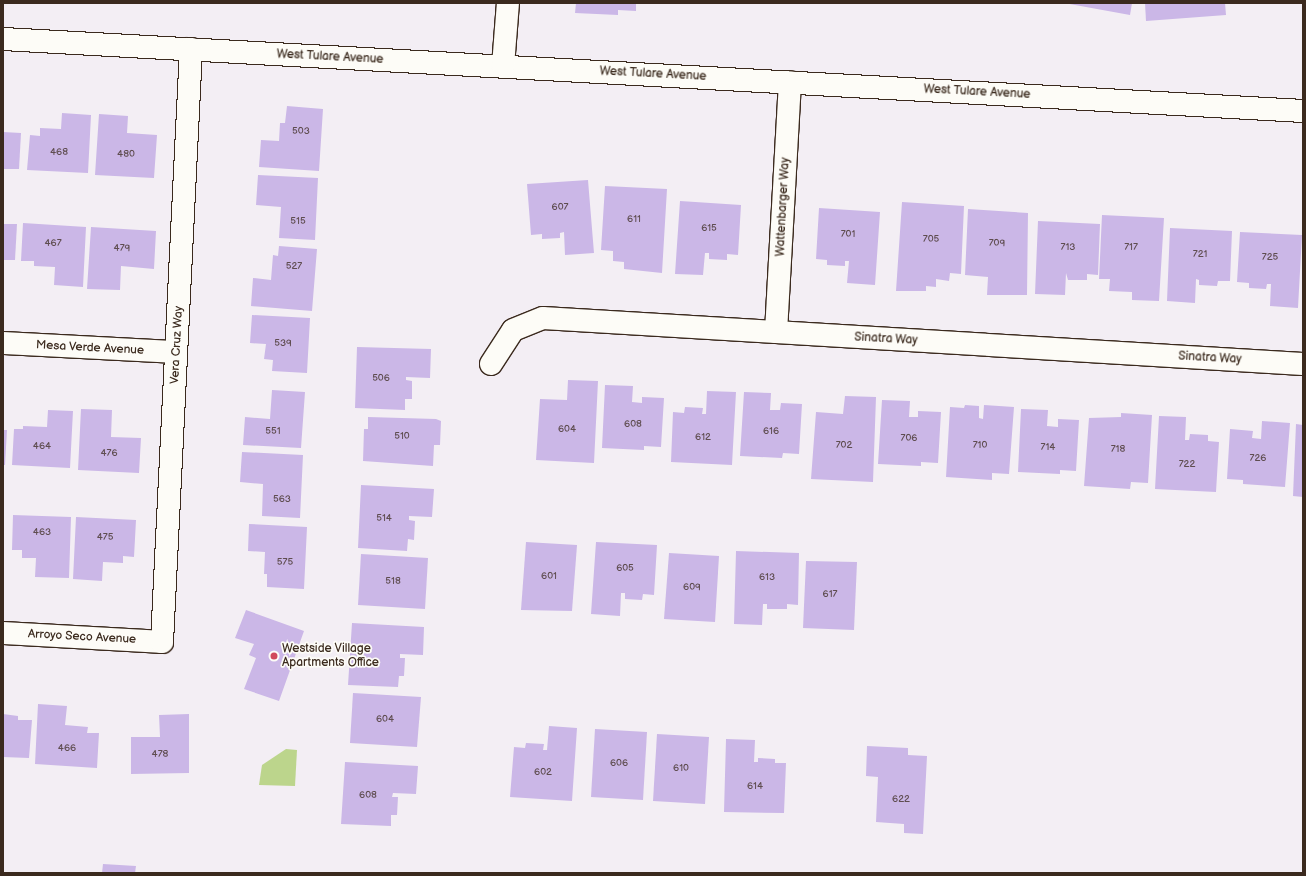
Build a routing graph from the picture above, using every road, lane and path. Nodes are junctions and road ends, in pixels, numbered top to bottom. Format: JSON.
{"nodes":[{"id":1,"x":508,"y":3,"type":"edge"},
{"id":2,"x":3,"y":39,"type":"edge"},
{"id":3,"x":191,"y":49,"type":"junction"},
{"id":4,"x":503,"y":66,"type":"junction"},
{"id":5,"x":790,"y":82,"type":"junction"},
{"id":6,"x":1303,"y":111,"type":"edge"},
{"id":7,"x":776,"y":332,"type":"junction"},
{"id":8,"x":3,"y":343,"type":"edge"},
{"id":9,"x":176,"y":352,"type":"junction"},
{"id":10,"x":491,"y":364,"type":"dead end"},
{"id":11,"x":1303,"y":364,"type":"edge"},
{"id":12,"x":3,"y":633,"type":"edge"},
{"id":13,"x":162,"y":642,"type":"joint"}],
"edges":[{"from":1,"to":4,"type":"street"},
{"from":2,"to":3,"type":"street","name":"West Tulare Avenue"},
{"from":3,"to":4,"type":"street","name":"West Tulare Avenue"},
{"from":3,"to":9,"type":"street","name":"Vera Cruz Way"},
{"from":4,"to":5,"type":"street","name":"West Tulare Avenue"},
{"from":5,"to":6,"type":"street","name":"West Tulare Avenue"},
{"from":5,"to":7,"type":"street","name":"Wattenbarger Way"},
{"from":7,"to":10,"type":"street","name":"Sinatra Way"},
{"from":7,"to":11,"type":"street","name":"Sinatra Way"},
{"from":8,"to":9,"type":"street","name":"Mesa Verde Avenue"},
{"from":9,"to":13,"type":"street","name":"Vera Cruz Way"},
{"from":12,"to":13,"type":"street","name":"Arroyo Seco Avenue"}]}
